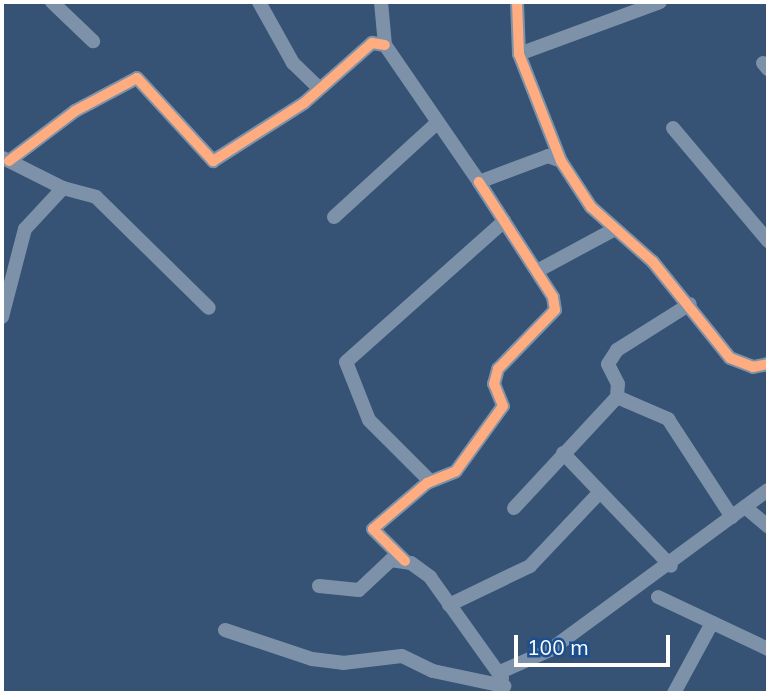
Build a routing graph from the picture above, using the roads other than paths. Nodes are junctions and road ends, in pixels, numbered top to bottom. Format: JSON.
{"nodes":[{"id":1,"x":52,"y":2,"type":"edge"},
{"id":2,"x":259,"y":2,"type":"edge"},
{"id":3,"x":381,"y":2,"type":"edge"},
{"id":4,"x":517,"y":2,"type":"edge"},
{"id":5,"x":618,"y":2,"type":"edge"},
{"id":6,"x":660,"y":2,"type":"edge"},
{"id":7,"x":624,"y":16,"type":"junction"},
{"id":8,"x":93,"y":41,"type":"dead end"},
{"id":9,"x":385,"y":45,"type":"junction"},
{"id":10,"x":519,"y":54,"type":"junction"},
{"id":11,"x":319,"y":88,"type":"junction"},
{"id":12,"x":436,"y":124,"type":"junction"},
{"id":13,"x":673,"y":128,"type":"dead end"},
{"id":14,"x":6,"y":159,"type":"edge"},
{"id":15,"x":561,"y":161,"type":"junction"},
{"id":16,"x":479,"y":182,"type":"junction"},
{"id":17,"x":63,"y":188,"type":"junction"},
{"id":18,"x":334,"y":217,"type":"dead end"},
{"id":19,"x":504,"y":221,"type":"junction"},
{"id":20,"x":614,"y":230,"type":"junction"},
{"id":21,"x":768,"y":241,"type":"edge"},
{"id":22,"x":537,"y":271,"type":"junction"},
{"id":23,"x":690,"y":304,"type":"junction"},
{"id":24,"x":209,"y":308,"type":"dead end"},
{"id":25,"x":2,"y":317,"type":"edge"},
{"id":26,"x":768,"y":364,"type":"edge"},
{"id":27,"x":617,"y":397,"type":"junction"},
{"id":28,"x":564,"y":453,"type":"junction"},
{"id":29,"x":430,"y":481,"type":"junction"},
{"id":30,"x":768,"y":490,"type":"edge"},
{"id":31,"x":599,"y":493,"type":"junction"},
{"id":32,"x":745,"y":507,"type":"junction"},
{"id":33,"x":513,"y":508,"type":"dead end"},
{"id":34,"x":732,"y":517,"type":"junction"},
{"id":35,"x":768,"y":526,"type":"edge"},
{"id":36,"x":405,"y":561,"type":"junction"},
{"id":37,"x":671,"y":566,"type":"junction"},
{"id":38,"x":319,"y":586,"type":"dead end"},
{"id":39,"x":658,"y":597,"type":"dead end"},
{"id":40,"x":449,"y":605,"type":"junction"},
{"id":41,"x":712,"y":623,"type":"junction"},
{"id":42,"x":225,"y":630,"type":"dead end"},
{"id":43,"x":768,"y":649,"type":"edge"},
{"id":44,"x":504,"y":684,"type":"edge"},
{"id":45,"x":674,"y":693,"type":"edge"}],
"edges":[{"from":1,"to":8,"type":"street"},
{"from":2,"to":11,"type":"street"},
{"from":3,"to":9,"type":"street"},
{"from":4,"to":10,"type":"street"},
{"from":5,"to":7,"type":"street"},
{"from":6,"to":7,"type":"street"},
{"from":7,"to":10,"type":"street"},
{"from":9,"to":11,"type":"street"},
{"from":9,"to":12,"type":"street"},
{"from":10,"to":15,"type":"street"},
{"from":11,"to":14,"type":"street"},
{"from":12,"to":16,"type":"street"},
{"from":12,"to":18,"type":"street"},
{"from":13,"to":21,"type":"street"},
{"from":14,"to":17,"type":"street"},
{"from":15,"to":16,"type":"street"},
{"from":15,"to":20,"type":"street"},
{"from":16,"to":19,"type":"street"},
{"from":17,"to":24,"type":"street"},
{"from":17,"to":25,"type":"street"},
{"from":19,"to":22,"type":"street"},
{"from":19,"to":29,"type":"street"},
{"from":20,"to":22,"type":"street"},
{"from":20,"to":23,"type":"street"},
{"from":22,"to":29,"type":"street"},
{"from":23,"to":26,"type":"street"},
{"from":23,"to":27,"type":"street"},
{"from":27,"to":28,"type":"street"},
{"from":27,"to":34,"type":"street"},
{"from":28,"to":31,"type":"street"},
{"from":28,"to":33,"type":"street"},
{"from":29,"to":36,"type":"street"},
{"from":30,"to":32,"type":"street"},
{"from":31,"to":37,"type":"street"},
{"from":31,"to":40,"type":"street"},
{"from":32,"to":34,"type":"street"},
{"from":32,"to":35,"type":"street"},
{"from":34,"to":37,"type":"street"},
{"from":36,"to":38,"type":"street"},
{"from":36,"to":40,"type":"street"},
{"from":37,"to":44,"type":"street"},
{"from":39,"to":41,"type":"street"},
{"from":40,"to":44,"type":"street"},
{"from":41,"to":43,"type":"street"},
{"from":41,"to":45,"type":"street"},
{"from":42,"to":44,"type":"street"}]}
